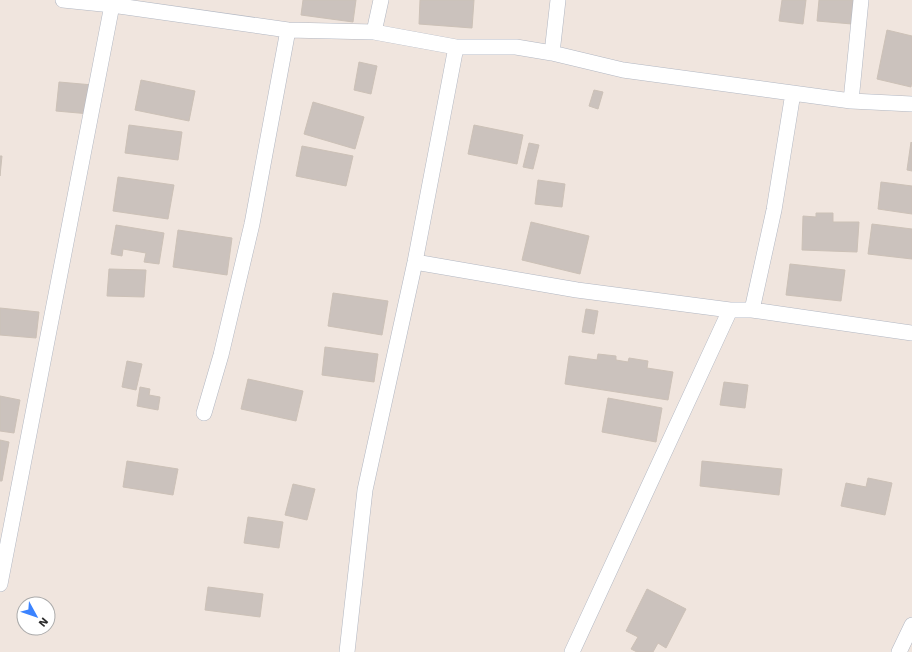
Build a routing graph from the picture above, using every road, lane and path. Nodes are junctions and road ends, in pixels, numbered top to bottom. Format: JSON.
{"nodes":[{"id":1,"x":63,"y":0,"type":"edge"},
{"id":2,"x":381,"y":0,"type":"edge"},
{"id":3,"x":558,"y":0,"type":"edge"},
{"id":4,"x":861,"y":0,"type":"edge"},
{"id":5,"x":112,"y":5,"type":"junction"},
{"id":6,"x":288,"y":30,"type":"junction"},
{"id":7,"x":374,"y":32,"type":"junction"},
{"id":8,"x":456,"y":47,"type":"junction"},
{"id":9,"x":552,"y":53,"type":"junction"},
{"id":10,"x":793,"y":93,"type":"junction"},
{"id":11,"x":851,"y":101,"type":"junction"},
{"id":12,"x":912,"y":104,"type":"edge"},
{"id":13,"x":415,"y":262,"type":"junction"},
{"id":14,"x":730,"y":310,"type":"junction"},
{"id":15,"x":752,"y":310,"type":"junction"},
{"id":16,"x":912,"y":333,"type":"edge"},
{"id":17,"x":204,"y":412,"type":"dead end"},
{"id":18,"x":0,"y":584,"type":"edge"},
{"id":19,"x":912,"y":625,"type":"edge"},
{"id":20,"x":347,"y":652,"type":"edge"},
{"id":21,"x":572,"y":652,"type":"edge"},
{"id":22,"x":900,"y":652,"type":"edge"}],
"edges":[{"from":1,"to":5,"type":"street"},
{"from":2,"to":7,"type":"street"},
{"from":3,"to":9,"type":"street"},
{"from":4,"to":11,"type":"street"},
{"from":5,"to":6,"type":"street"},
{"from":5,"to":18,"type":"street"},
{"from":6,"to":7,"type":"street"},
{"from":6,"to":17,"type":"street"},
{"from":7,"to":8,"type":"street"},
{"from":8,"to":9,"type":"street"},
{"from":8,"to":13,"type":"street"},
{"from":9,"to":10,"type":"street"},
{"from":10,"to":11,"type":"street"},
{"from":10,"to":15,"type":"street"},
{"from":11,"to":12,"type":"street"},
{"from":13,"to":14,"type":"street"},
{"from":13,"to":20,"type":"street"},
{"from":14,"to":15,"type":"street"},
{"from":14,"to":21,"type":"street"},
{"from":15,"to":16,"type":"street"},
{"from":19,"to":22,"type":"street"}]}
